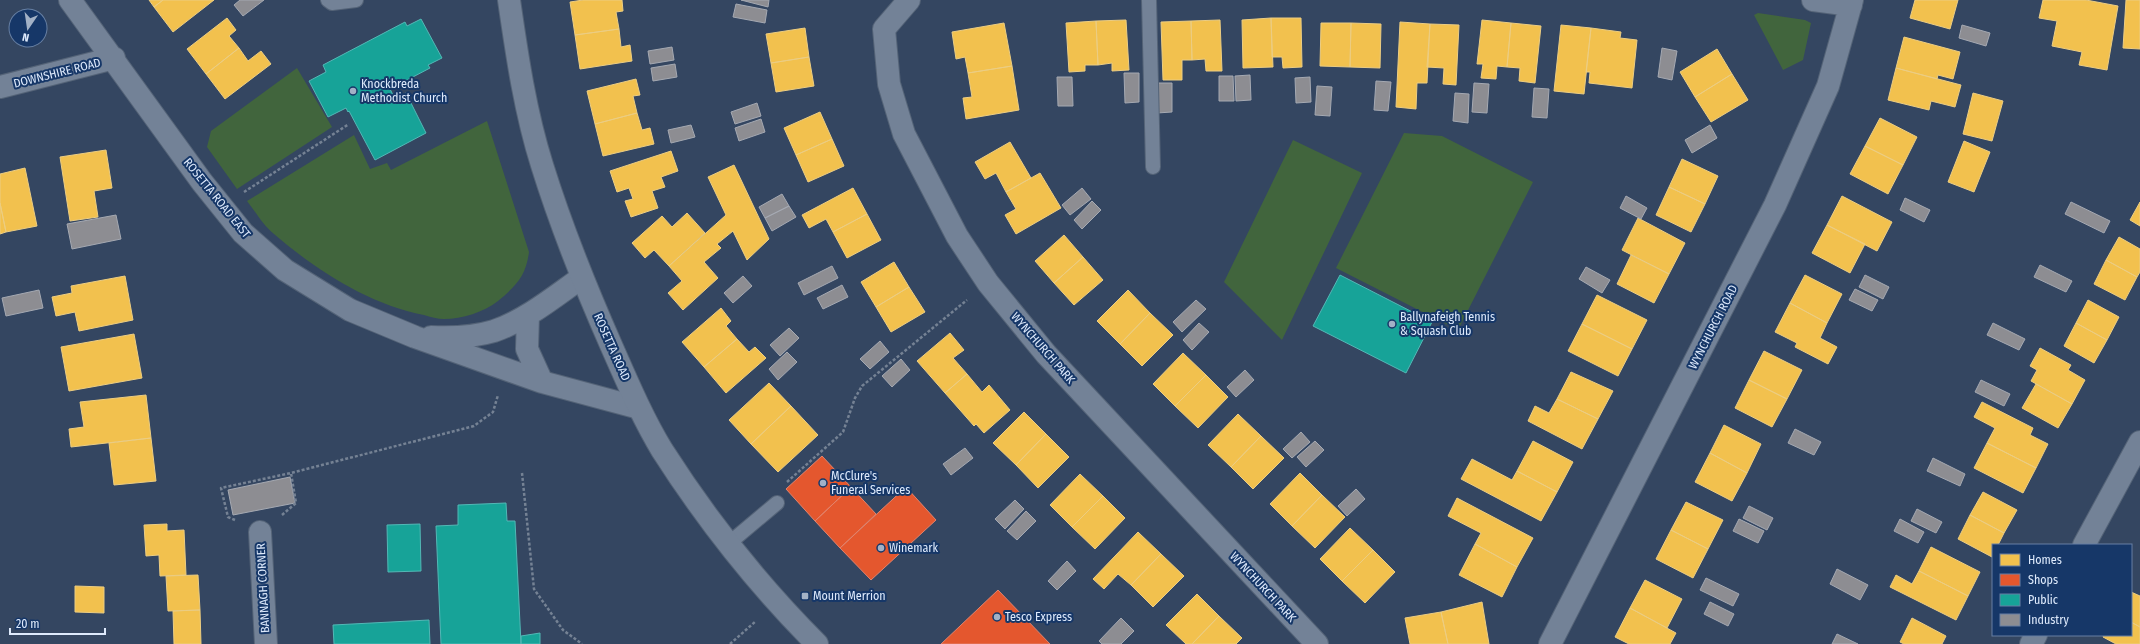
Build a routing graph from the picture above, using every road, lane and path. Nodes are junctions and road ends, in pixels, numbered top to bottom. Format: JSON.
{"nodes":[{"id":1,"x":70,"y":0,"type":"edge"},
{"id":2,"x":328,"y":0,"type":"edge"},
{"id":3,"x":356,"y":0,"type":"edge"},
{"id":4,"x":509,"y":0,"type":"edge"},
{"id":5,"x":909,"y":0,"type":"edge"},
{"id":6,"x":1149,"y":0,"type":"edge"},
{"id":7,"x":1813,"y":0,"type":"edge"},
{"id":8,"x":1852,"y":3,"type":"edge"},
{"id":9,"x":114,"y":58,"type":"junction"},
{"id":10,"x":0,"y":87,"type":"edge"},
{"id":11,"x":350,"y":124,"type":"dead end"},
{"id":12,"x":1153,"y":167,"type":"dead end"},
{"id":13,"x":223,"y":208,"type":"junction"},
{"id":14,"x":581,"y":278,"type":"junction"},
{"id":15,"x":988,"y":283,"type":"junction"},
{"id":16,"x":528,"y":315,"type":"junction"},
{"id":17,"x":415,"y":337,"type":"junction"},
{"id":18,"x":505,"y":370,"type":"junction"},
{"id":19,"x":542,"y":382,"type":"junction"},
{"id":20,"x":639,"y":408,"type":"junction"},
{"id":21,"x":2140,"y":442,"type":"edge"},
{"id":22,"x":291,"y":473,"type":"junction"},
{"id":23,"x":522,"y":473,"type":"dead end"},
{"id":24,"x":777,"y":503,"type":"joint"},
{"id":25,"x":260,"y":532,"type":"junction"},
{"id":26,"x":2085,"y":544,"type":"edge"},
{"id":27,"x":727,"y":545,"type":"junction"},
{"id":28,"x":776,"y":602,"type":"junction"},
{"id":29,"x":266,"y":644,"type":"edge"},
{"id":30,"x":582,"y":644,"type":"edge"},
{"id":31,"x":730,"y":644,"type":"edge"},
{"id":32,"x":817,"y":644,"type":"edge"},
{"id":33,"x":1317,"y":644,"type":"edge"},
{"id":34,"x":1550,"y":644,"type":"edge"}],
"edges":[{"from":1,"to":9,"type":"street","name":"ROSETTA ROAD EAST"},
{"from":2,"to":3,"type":"lane"},
{"from":4,"to":14,"type":"street","name":"ROSETTA ROAD"},
{"from":5,"to":15,"type":"street","name":"WYNCHURCH PARK"},
{"from":6,"to":12,"type":"lane"},
{"from":7,"to":8,"type":"street"},
{"from":8,"to":34,"type":"street","name":"WYNCHURCH ROAD"},
{"from":9,"to":10,"type":"street","name":"DOWNSHIRE ROAD"},
{"from":9,"to":13,"type":"street","name":"ROSETTA ROAD EAST"},
{"from":11,"to":13,"type":"path"},
{"from":13,"to":17,"type":"street","name":"ROSETTA ROAD EAST"},
{"from":14,"to":16,"type":"street","name":"ROSETTA ROAD EAST"},
{"from":14,"to":20,"type":"street","name":"ROSETTA ROAD"},
{"from":15,"to":24,"type":"path"},
{"from":15,"to":33,"type":"street","name":"WYNCHURCH PARK"},
{"from":16,"to":17,"type":"street","name":"ROSETTA ROAD EAST"},
{"from":16,"to":19,"type":"street"},
{"from":17,"to":18,"type":"street","name":"ROSETTA ROAD EAST"},
{"from":18,"to":19,"type":"street","name":"ROSETTA ROAD EAST"},
{"from":18,"to":22,"type":"path"},
{"from":19,"to":20,"type":"street","name":"ROSETTA ROAD EAST"},
{"from":20,"to":27,"type":"street","name":"ROSETTA ROAD"},
{"from":21,"to":26,"type":"street"},
{"from":22,"to":25,"type":"path"},
{"from":22,"to":25,"type":"path"},
{"from":23,"to":30,"type":"path"},
{"from":24,"to":27,"type":"lane"},
{"from":25,"to":29,"type":"street","name":"BANNAGH CORNER"},
{"from":27,"to":28,"type":"street","name":"ROSETTA ROAD"},
{"from":28,"to":31,"type":"path"},
{"from":28,"to":32,"type":"street","name":"ROSETTA ROAD"}]}
